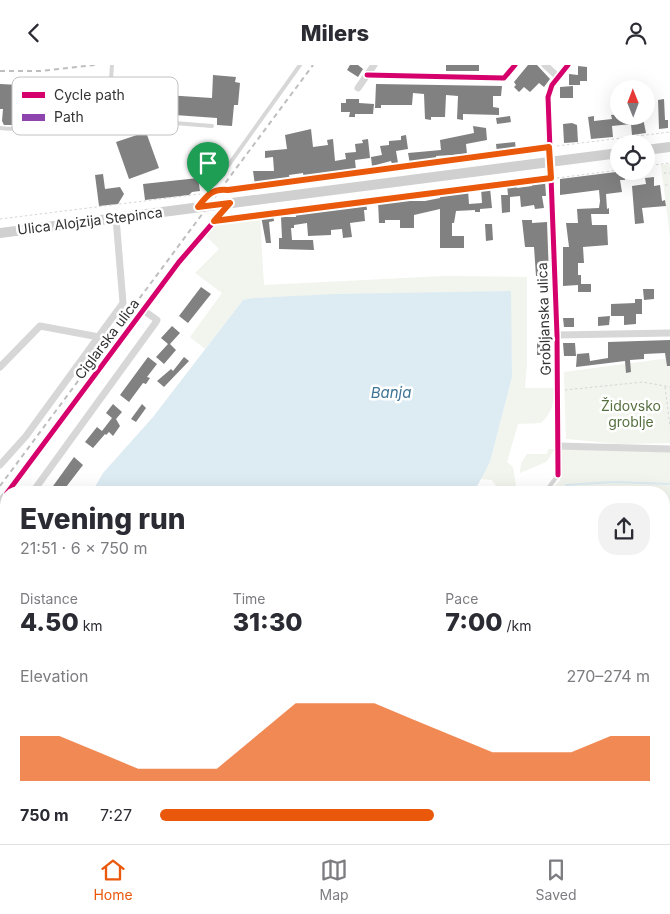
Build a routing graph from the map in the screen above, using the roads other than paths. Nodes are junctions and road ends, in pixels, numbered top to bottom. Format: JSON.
{"nodes":[{"id":1,"x":300,"y":65,"type":"edge"},
{"id":2,"x":374,"y":65,"type":"edge"},
{"id":3,"x":515,"y":65,"type":"edge"},
{"id":4,"x":545,"y":65,"type":"edge"},
{"id":5,"x":568,"y":65,"type":"edge"},
{"id":6,"x":367,"y":75,"type":"junction"},
{"id":7,"x":558,"y":77,"type":"junction"},
{"id":8,"x":358,"y":88,"type":"dead end"},
{"id":9,"x":178,"y":124,"type":"edge"},
{"id":10,"x":212,"y":127,"type":"dead end"},
{"id":11,"x":670,"y":147,"type":"edge"},
{"id":12,"x":655,"y":149,"type":"edge"},
{"id":13,"x":610,"y":154,"type":"edge"},
{"id":14,"x":550,"y":162,"type":"junction"},
{"id":15,"x":230,"y":203,"type":"junction"},
{"id":16,"x":204,"y":206,"type":"junction"},
{"id":17,"x":116,"y":217,"type":"junction"},
{"id":18,"x":0,"y":233,"type":"edge"},
{"id":19,"x":143,"y":310,"type":"junction"},
{"id":20,"x":670,"y":333,"type":"edge"},
{"id":21,"x":557,"y":335,"type":"junction"},
{"id":22,"x":99,"y":337,"type":"junction"},
{"id":23,"x":0,"y":367,"type":"edge"},
{"id":24,"x":558,"y":446,"type":"junction"},
{"id":25,"x":670,"y":449,"type":"edge"},
{"id":26,"x":0,"y":465,"type":"edge"},
{"id":27,"x":558,"y":475,"type":"joint"},
{"id":28,"x":12,"y":486,"type":"edge"},
{"id":29,"x":37,"y":486,"type":"edge"},
{"id":30,"x":550,"y":486,"type":"edge"}],
"edges":[{"from":1,"to":16,"type":"lane"},
{"from":2,"to":6,"type":"street"},
{"from":3,"to":6,"type":"street"},
{"from":4,"to":7,"type":"street"},
{"from":5,"to":7,"type":"street","name":"Grobljanska ulica"},
{"from":6,"to":8,"type":"street"},
{"from":7,"to":14,"type":"street","name":"Grobljanska ulica"},
{"from":9,"to":10,"type":"lane"},
{"from":11,"to":12,"type":"main road"},
{"from":13,"to":14,"type":"main road","name":"Ulica Alojzija Stepinca"},
{"from":14,"to":15,"type":"main road","name":"Ulica Alojzija Stepinca"},
{"from":14,"to":21,"type":"street","name":"Grobljanska ulica"},
{"from":15,"to":16,"type":"main road","name":"Ulica Alojzija Stepinca"},
{"from":15,"to":19,"type":"street","name":"Ciglarska ulica"},
{"from":16,"to":17,"type":"main road","name":"Ulica Alojzija Stepinca"},
{"from":17,"to":18,"type":"main road","name":"Ulica Alojzija Stepinca"},
{"from":17,"to":22,"type":"street"},
{"from":19,"to":28,"type":"street","name":"Ciglarska ulica"},
{"from":19,"to":29,"type":"street","name":"Ciglarska ulica"},
{"from":20,"to":21,"type":"street","name":"Grobljanska ulica"},
{"from":21,"to":24,"type":"street","name":"Grobljanska ulica"},
{"from":22,"to":23,"type":"street"},
{"from":22,"to":26,"type":"street"},
{"from":24,"to":25,"type":"street"},
{"from":24,"to":27,"type":"street","name":"Grobljanska ulica"},
{"from":27,"to":30,"type":"lane"}]}
